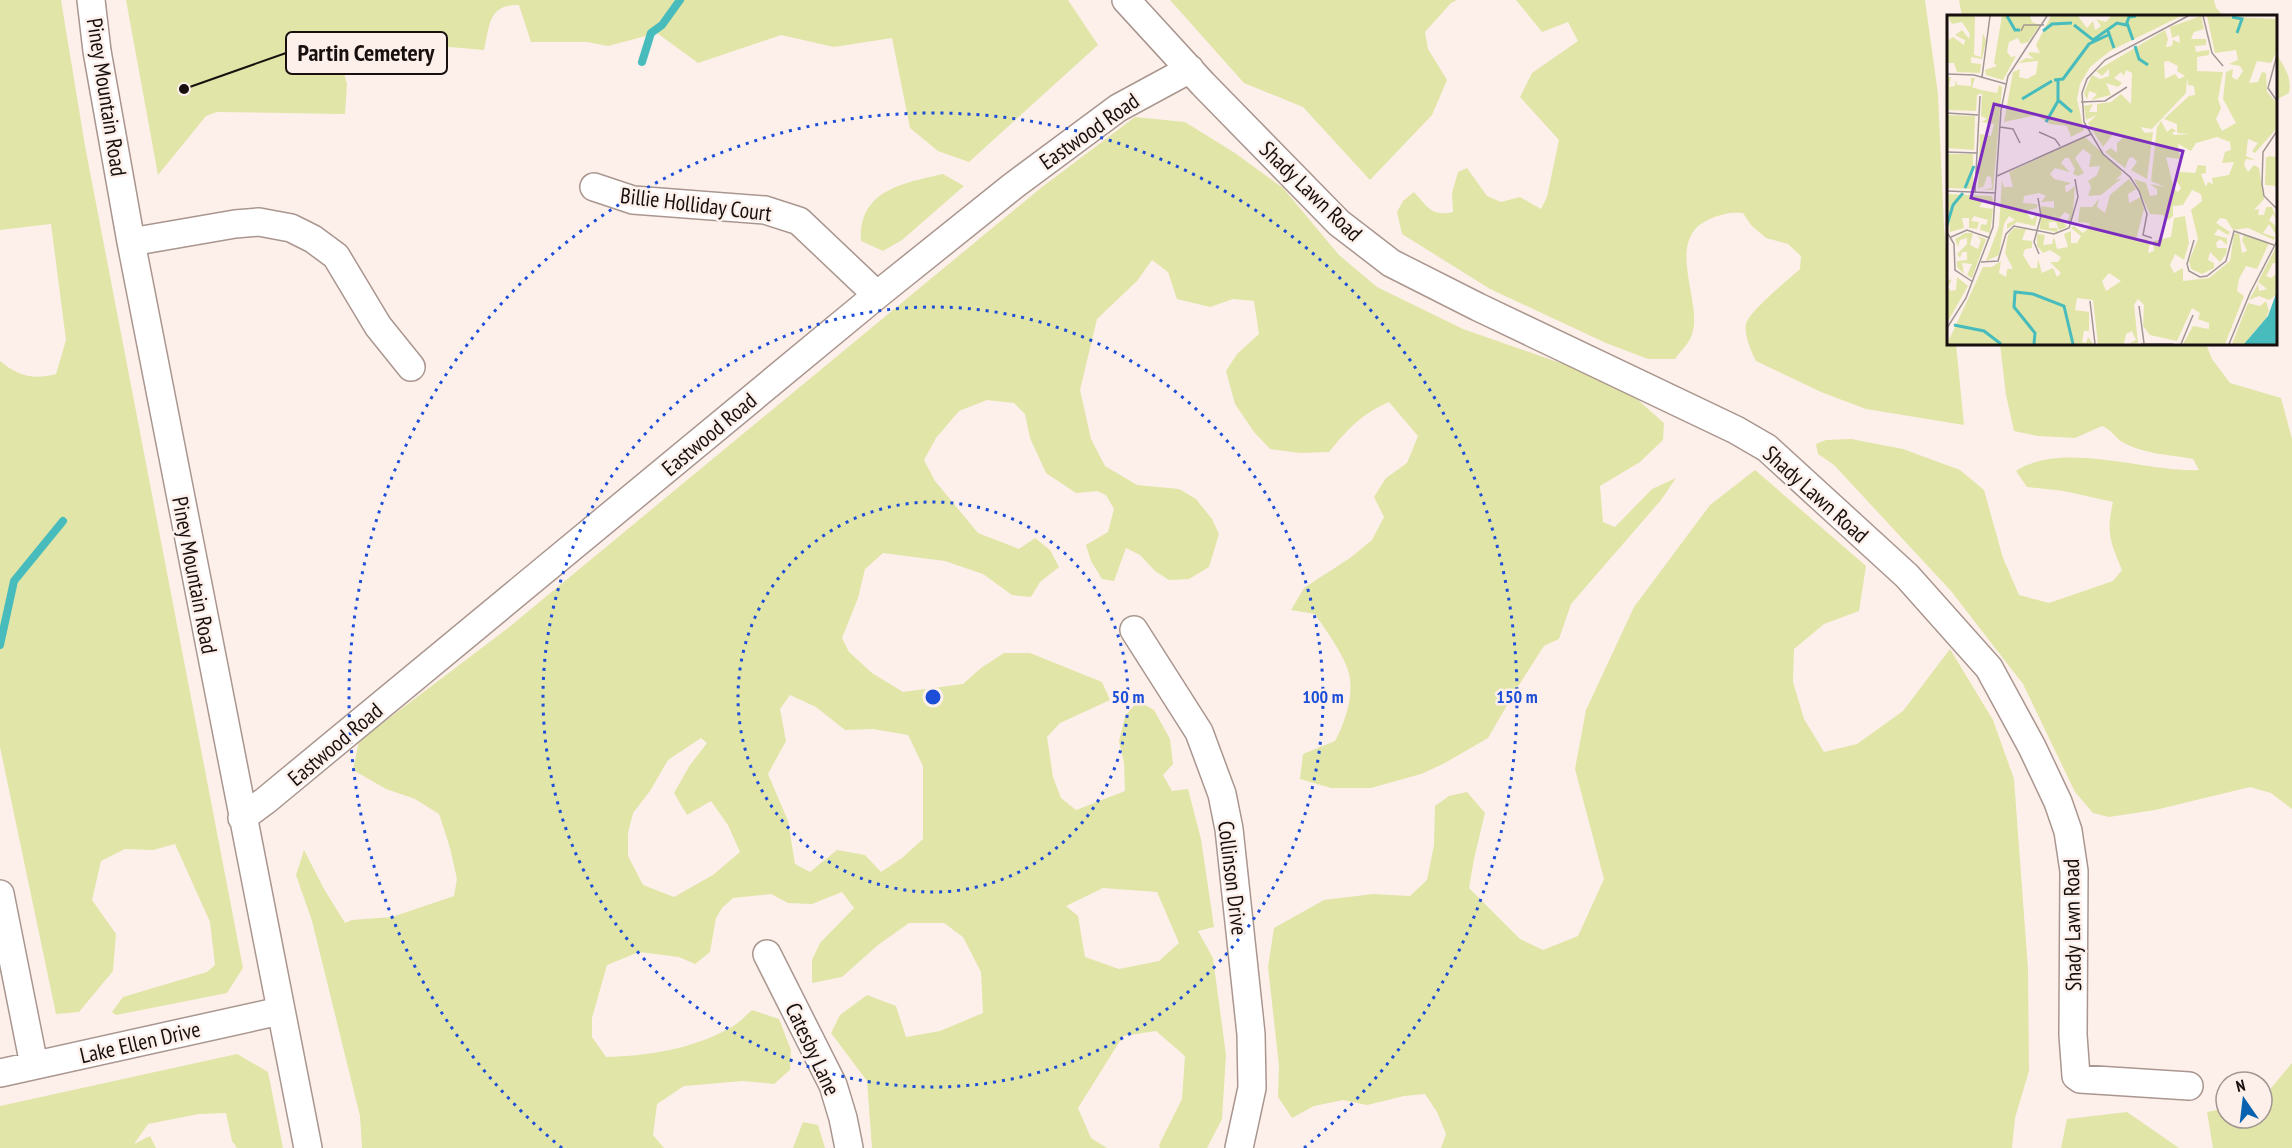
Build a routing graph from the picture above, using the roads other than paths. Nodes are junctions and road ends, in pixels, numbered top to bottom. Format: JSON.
{"nodes":[{"id":1,"x":91,"y":0,"type":"edge"},
{"id":2,"x":1126,"y":0,"type":"edge"},
{"id":3,"x":1190,"y":69,"type":"junction"},
{"id":4,"x":594,"y":187,"type":"dead end"},
{"id":5,"x":131,"y":242,"type":"junction"},
{"id":6,"x":877,"y":296,"type":"junction"},
{"id":7,"x":411,"y":367,"type":"dead end"},
{"id":8,"x":1134,"y":630,"type":"dead end"},
{"id":9,"x":242,"y":818,"type":"junction"},
{"id":10,"x":0,"y":894,"type":"edge"},
{"id":11,"x":767,"y":954,"type":"dead end"},
{"id":12,"x":280,"y":1011,"type":"junction"},
{"id":13,"x":34,"y":1065,"type":"junction"},
{"id":14,"x":0,"y":1073,"type":"edge"},
{"id":15,"x":2189,"y":1086,"type":"dead end"},
{"id":16,"x":308,"y":1148,"type":"edge"},
{"id":17,"x":849,"y":1148,"type":"edge"},
{"id":18,"x":1239,"y":1148,"type":"edge"}],
"edges":[{"from":1,"to":5,"type":"street","name":"Piney Mountain Road"},
{"from":2,"to":3,"type":"street","name":"Shady Lawn Road"},
{"from":3,"to":6,"type":"street","name":"Eastwood Road"},
{"from":3,"to":15,"type":"street","name":"Shady Lawn Road"},
{"from":4,"to":6,"type":"street","name":"Billie Holliday Court"},
{"from":5,"to":7,"type":"street"},
{"from":5,"to":9,"type":"street","name":"Piney Mountain Road"},
{"from":6,"to":9,"type":"street","name":"Eastwood Road"},
{"from":8,"to":18,"type":"street","name":"Collinson Drive"},
{"from":9,"to":12,"type":"street","name":"Piney Mountain Road"},
{"from":10,"to":13,"type":"street"},
{"from":11,"to":17,"type":"street","name":"Catesby Lane"},
{"from":12,"to":13,"type":"street","name":"Lake Ellen Drive"},
{"from":12,"to":16,"type":"street","name":"Piney Mountain Road"},
{"from":13,"to":14,"type":"street","name":"Lake Ellen Drive"}]}
